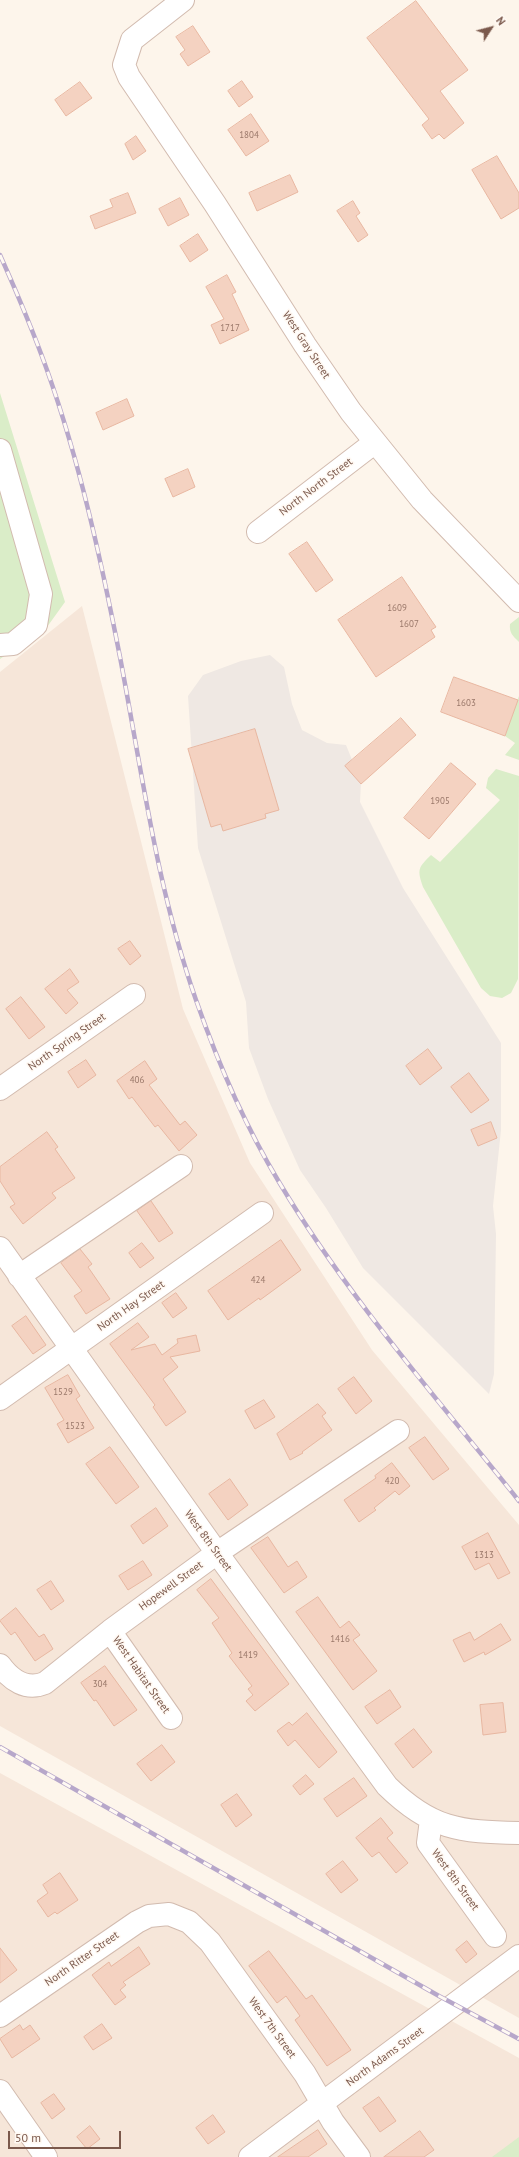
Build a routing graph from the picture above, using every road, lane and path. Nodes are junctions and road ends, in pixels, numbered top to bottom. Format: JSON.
{"nodes":[{"id":1,"x":183,"y":0,"type":"edge"},
{"id":2,"x":374,"y":443,"type":"junction"},
{"id":3,"x":0,"y":450,"type":"edge"},
{"id":4,"x":258,"y":532,"type":"dead end"},
{"id":5,"x":519,"y":601,"type":"edge"},
{"id":6,"x":0,"y":645,"type":"edge"},
{"id":7,"x":134,"y":995,"type":"dead end"},
{"id":8,"x":0,"y":1089,"type":"edge"},
{"id":9,"x":181,"y":1166,"type":"dead end"},
{"id":10,"x":262,"y":1213,"type":"dead end"},
{"id":11,"x":0,"y":1248,"type":"edge"},
{"id":12,"x":19,"y":1276,"type":"junction"},
{"id":13,"x":71,"y":1349,"type":"junction"},
{"id":14,"x":0,"y":1399,"type":"edge"},
{"id":15,"x":398,"y":1431,"type":"dead end"},
{"id":16,"x":217,"y":1553,"type":"junction"},
{"id":17,"x":110,"y":1631,"type":"junction"},
{"id":18,"x":0,"y":1665,"type":"edge"},
{"id":19,"x":171,"y":1718,"type":"dead end"},
{"id":20,"x":431,"y":1820,"type":"junction"},
{"id":21,"x":519,"y":1832,"type":"edge"},
{"id":22,"x":169,"y":1914,"type":"joint"},
{"id":23,"x":495,"y":1936,"type":"dead end"},
{"id":24,"x":519,"y":1956,"type":"edge"},
{"id":25,"x":0,"y":2016,"type":"edge"},
{"id":26,"x":0,"y":2091,"type":"edge"},
{"id":27,"x":322,"y":2104,"type":"junction"},
{"id":28,"x":46,"y":2157,"type":"edge"},
{"id":29,"x":250,"y":2157,"type":"edge"},
{"id":30,"x":359,"y":2157,"type":"edge"}],
"edges":[{"from":1,"to":2,"type":"street","name":"West Gray Street"},
{"from":2,"to":4,"type":"street","name":"North North Street"},
{"from":2,"to":5,"type":"street","name":"West Gray Street"},
{"from":3,"to":6,"type":"street"},
{"from":7,"to":8,"type":"street","name":"North Spring Street"},
{"from":9,"to":12,"type":"street"},
{"from":10,"to":13,"type":"street","name":"North Hay Street"},
{"from":11,"to":12,"type":"street","name":"West 8th Street"},
{"from":12,"to":13,"type":"street","name":"West 8th Street"},
{"from":13,"to":14,"type":"street","name":"North Hay Street"},
{"from":13,"to":16,"type":"street","name":"West 8th Street"},
{"from":15,"to":16,"type":"street","name":"Hopewell Street"},
{"from":16,"to":17,"type":"street","name":"Hopewell Street"},
{"from":16,"to":20,"type":"street","name":"West 8th Street"},
{"from":17,"to":18,"type":"street","name":"Hopewell Street"},
{"from":17,"to":19,"type":"street","name":"West Habitat Street"},
{"from":20,"to":21,"type":"street","name":"West 8th Street"},
{"from":20,"to":23,"type":"street","name":"West 8th Street"},
{"from":22,"to":25,"type":"street","name":"North Ritter Street"},
{"from":22,"to":27,"type":"street","name":"West 7th Street"},
{"from":24,"to":27,"type":"street","name":"North Adams Street"},
{"from":26,"to":28,"type":"street"},
{"from":27,"to":29,"type":"street","name":"North Adams Street"},
{"from":27,"to":30,"type":"street","name":"West 7th Street"}]}
